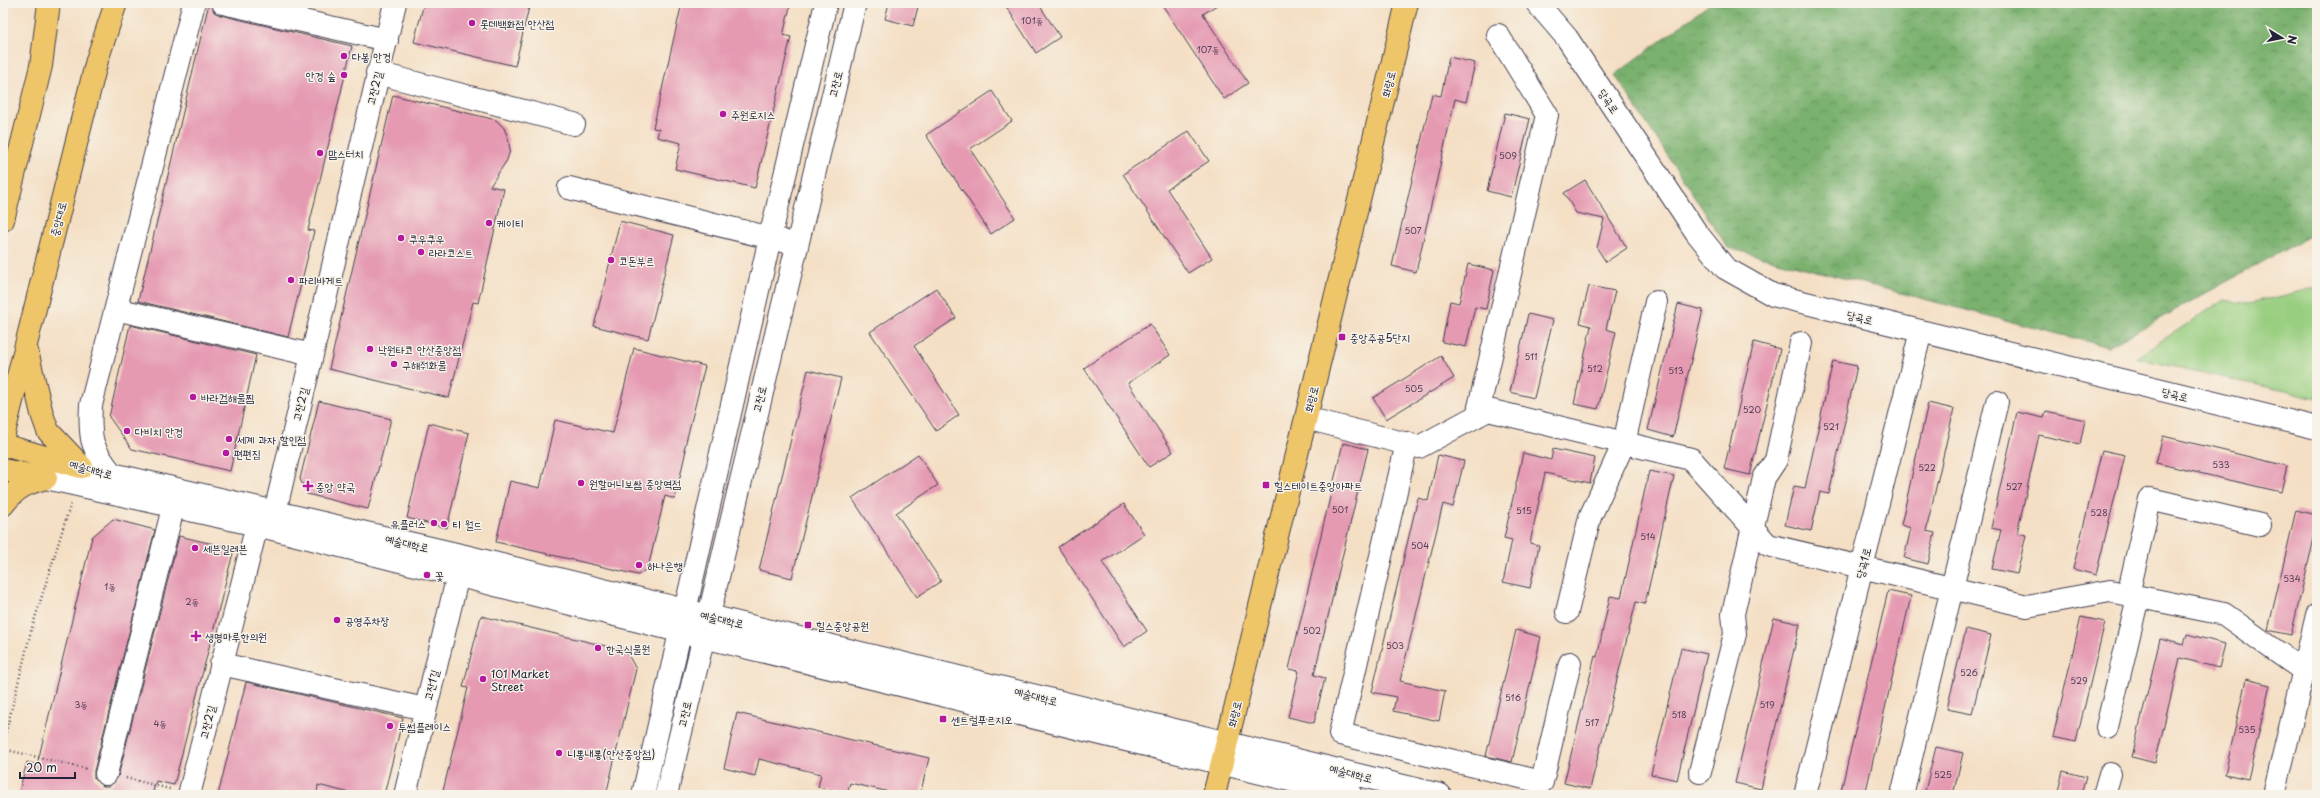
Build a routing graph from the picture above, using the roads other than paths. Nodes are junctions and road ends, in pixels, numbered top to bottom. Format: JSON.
{"nodes":[{"id":1,"x":49,"y":3,"type":"edge"},
{"id":2,"x":58,"y":3,"type":"edge"},
{"id":3,"x":105,"y":3,"type":"edge"},
{"id":4,"x":116,"y":3,"type":"edge"},
{"id":5,"x":194,"y":3,"type":"edge"},
{"id":6,"x":223,"y":3,"type":"edge"},
{"id":7,"x":395,"y":3,"type":"edge"},
{"id":8,"x":826,"y":3,"type":"edge"},
{"id":9,"x":855,"y":3,"type":"edge"},
{"id":10,"x":1407,"y":3,"type":"edge"},
{"id":11,"x":1537,"y":3,"type":"edge"},
{"id":12,"x":1498,"y":35,"type":"dead end"},
{"id":13,"x":387,"y":40,"type":"junction"},
{"id":14,"x":97,"y":60,"type":"junction"},
{"id":15,"x":41,"y":66,"type":"junction"},
{"id":16,"x":377,"y":73,"type":"junction"},
{"id":17,"x":574,"y":124,"type":"dead end"},
{"id":18,"x":568,"y":188,"type":"dead end"},
{"id":19,"x":3,"y":220,"type":"edge"},
{"id":20,"x":770,"y":238,"type":"junction"},
{"id":21,"x":796,"y":244,"type":"junction"},
{"id":22,"x":1656,"y":302,"type":"dead end"},
{"id":23,"x":116,"y":309,"type":"junction"},
{"id":24,"x":1921,"y":331,"type":"junction"},
{"id":25,"x":1801,"y":344,"type":"dead end"},
{"id":26,"x":26,"y":349,"type":"junction"},
{"id":27,"x":312,"y":355,"type":"junction"},
{"id":28,"x":1997,"y":402,"type":"dead end"},
{"id":29,"x":1477,"y":416,"type":"junction"},
{"id":30,"x":1306,"y":418,"type":"junction"},
{"id":31,"x":2317,"y":428,"type":"edge"},
{"id":32,"x":3,"y":437,"type":"edge"},
{"id":33,"x":1624,"y":443,"type":"junction"},
{"id":34,"x":1407,"y":444,"type":"junction"},
{"id":35,"x":3,"y":445,"type":"edge"},
{"id":36,"x":3,"y":470,"type":"edge"},
{"id":37,"x":80,"y":475,"type":"junction"},
{"id":38,"x":113,"y":475,"type":"junction"},
{"id":39,"x":46,"y":478,"type":"junction"},
{"id":40,"x":3,"y":505,"type":"edge"},
{"id":41,"x":173,"y":508,"type":"junction"},
{"id":42,"x":275,"y":512,"type":"junction"},
{"id":43,"x":257,"y":525,"type":"junction"},
{"id":44,"x":2260,"y":525,"type":"dead end"},
{"id":45,"x":1752,"y":528,"type":"junction"},
{"id":46,"x":1862,"y":567,"type":"junction"},
{"id":47,"x":458,"y":575,"type":"junction"},
{"id":48,"x":1952,"y":588,"type":"junction"},
{"id":49,"x":2133,"y":596,"type":"junction"},
{"id":50,"x":684,"y":610,"type":"junction"},
{"id":51,"x":1567,"y":612,"type":"dead end"},
{"id":52,"x":2317,"y":614,"type":"edge"},
{"id":53,"x":707,"y":615,"type":"junction"},
{"id":54,"x":679,"y":631,"type":"junction"},
{"id":55,"x":702,"y":637,"type":"junction"},
{"id":56,"x":1570,"y":663,"type":"dead end"},
{"id":57,"x":221,"y":664,"type":"junction"},
{"id":58,"x":2304,"y":671,"type":"junction"},
{"id":59,"x":426,"y":708,"type":"junction"},
{"id":60,"x":2107,"y":727,"type":"dead end"},
{"id":61,"x":1227,"y":743,"type":"junction"},
{"id":62,"x":1222,"y":764,"type":"junction"},
{"id":63,"x":1700,"y":772,"type":"dead end"},
{"id":64,"x":106,"y":774,"type":"dead end"},
{"id":65,"x":2110,"y":774,"type":"dead end"},
{"id":66,"x":189,"y":795,"type":"edge"},
{"id":67,"x":405,"y":795,"type":"edge"},
{"id":68,"x":643,"y":795,"type":"edge"},
{"id":69,"x":666,"y":795,"type":"edge"},
{"id":70,"x":1214,"y":795,"type":"edge"},
{"id":71,"x":1351,"y":795,"type":"edge"},
{"id":72,"x":1440,"y":795,"type":"edge"},
{"id":73,"x":1805,"y":795,"type":"edge"},
{"id":74,"x":1902,"y":795,"type":"edge"},
{"id":75,"x":2104,"y":795,"type":"edge"},
{"id":76,"x":2274,"y":795,"type":"edge"}],
"edges":[{"from":1,"to":15,"type":"main road"},
{"from":2,"to":15,"type":"main road"},
{"from":3,"to":14,"type":"main road"},
{"from":4,"to":14,"type":"main road","name":"중앙대로"},
{"from":5,"to":23,"type":"street"},
{"from":6,"to":13,"type":"street"},
{"from":7,"to":13,"type":"street","name":"고잔2길"},
{"from":8,"to":20,"type":"street","name":"고잔로"},
{"from":9,"to":21,"type":"street","name":"고잔로"},
{"from":10,"to":30,"type":"main road","name":"화랑로"},
{"from":11,"to":24,"type":"street","name":"당곡로"},
{"from":12,"to":29,"type":"street"},
{"from":13,"to":16,"type":"street","name":"고잔2길"},
{"from":14,"to":26,"type":"main road","name":"중앙대로"},
{"from":15,"to":19,"type":"main road"},
{"from":16,"to":17,"type":"street"},
{"from":16,"to":27,"type":"street","name":"고잔2길"},
{"from":18,"to":20,"type":"street"},
{"from":20,"to":21,"type":"street"},
{"from":20,"to":50,"type":"street","name":"고잔로"},
{"from":21,"to":53,"type":"street","name":"고잔로"},
{"from":22,"to":33,"type":"street"},
{"from":23,"to":27,"type":"street"},
{"from":23,"to":38,"type":"street"},
{"from":24,"to":31,"type":"street","name":"당곡로"},
{"from":24,"to":46,"type":"street","name":"당곡1로"},
{"from":25,"to":45,"type":"street"},
{"from":26,"to":32,"type":"main road","name":"중앙대로"},
{"from":26,"to":37,"type":"main road"},
{"from":27,"to":42,"type":"street","name":"고잔2길"},
{"from":28,"to":48,"type":"street"},
{"from":29,"to":33,"type":"street"},
{"from":29,"to":34,"type":"street"},
{"from":30,"to":34,"type":"street"},
{"from":30,"to":61,"type":"main road","name":"화랑로"},
{"from":33,"to":45,"type":"street"},
{"from":33,"to":51,"type":"street"},
{"from":34,"to":56,"type":"street"},
{"from":35,"to":37,"type":"main road","name":"예술대학로"},
{"from":36,"to":39,"type":"main road","name":"예술대학로"},
{"from":37,"to":38,"type":"street","name":"예술대학로"},
{"from":37,"to":39,"type":"street","name":"예술대학로"},
{"from":37,"to":41,"type":"street","name":"예술대학로"},
{"from":38,"to":42,"type":"street","name":"예술대학로"},
{"from":39,"to":40,"type":"main road"},
{"from":41,"to":43,"type":"street","name":"예술대학로"},
{"from":41,"to":64,"type":"street"},
{"from":42,"to":43,"type":"street"},
{"from":42,"to":50,"type":"street","name":"예술대학로"},
{"from":43,"to":47,"type":"street","name":"예술대학로"},
{"from":43,"to":57,"type":"street","name":"고잔2길"},
{"from":44,"to":49,"type":"street"},
{"from":45,"to":46,"type":"street"},
{"from":45,"to":63,"type":"street"},
{"from":46,"to":48,"type":"street"},
{"from":46,"to":73,"type":"street","name":"당곡1로"},
{"from":47,"to":54,"type":"street","name":"예술대학로"},
{"from":47,"to":59,"type":"street","name":"고잔1길"},
{"from":48,"to":49,"type":"street"},
{"from":48,"to":74,"type":"street"},
{"from":49,"to":58,"type":"street"},
{"from":49,"to":60,"type":"street"},
{"from":50,"to":53,"type":"street","name":"예술대학로"},
{"from":50,"to":54,"type":"street","name":"고잔로"},
{"from":52,"to":58,"type":"street"},
{"from":53,"to":55,"type":"street","name":"고잔로"},
{"from":53,"to":61,"type":"street","name":"예술대학로"},
{"from":54,"to":55,"type":"street","name":"예술대학로"},
{"from":54,"to":68,"type":"street","name":"고잔로"},
{"from":55,"to":62,"type":"street","name":"예술대학로"},
{"from":55,"to":69,"type":"street","name":"고잔로"},
{"from":57,"to":59,"type":"street"},
{"from":57,"to":66,"type":"street","name":"고잔2길"},
{"from":58,"to":76,"type":"street"},
{"from":59,"to":67,"type":"street","name":"고잔1길"},
{"from":61,"to":62,"type":"main road","name":"화랑로"},
{"from":61,"to":72,"type":"street","name":"예술대학로"},
{"from":62,"to":70,"type":"main road","name":"화랑로"},
{"from":62,"to":71,"type":"street","name":"예술대학로"},
{"from":65,"to":75,"type":"street"}]}
